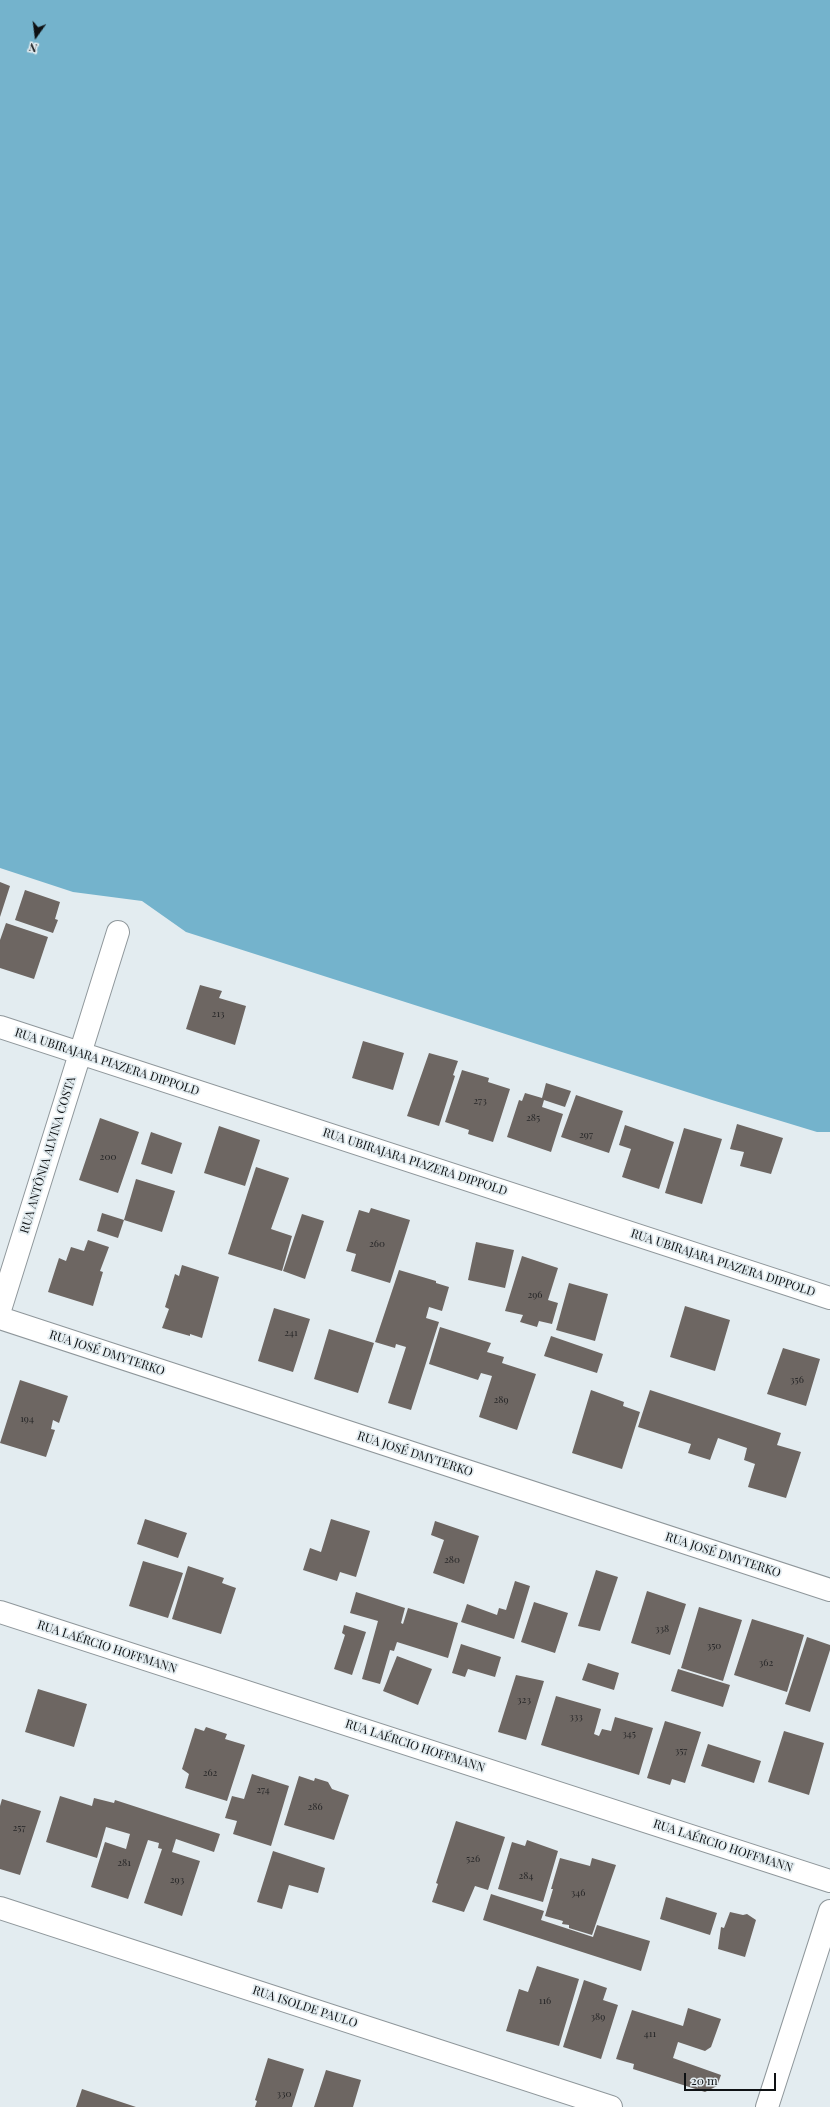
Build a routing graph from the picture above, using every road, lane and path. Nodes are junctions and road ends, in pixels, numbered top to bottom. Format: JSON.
{"nodes":[{"id":1,"x":118,"y":932,"type":"dead end"},
{"id":2,"x":0,"y":1027,"type":"edge"},
{"id":3,"x":80,"y":1053,"type":"junction"},
{"id":4,"x":830,"y":1298,"type":"edge"},
{"id":5,"x":0,"y":1310,"type":"edge"},
{"id":6,"x":0,"y":1318,"type":"edge"},
{"id":7,"x":830,"y":1590,"type":"edge"},
{"id":8,"x":0,"y":1612,"type":"edge"},
{"id":9,"x":830,"y":1881,"type":"edge"},
{"id":10,"x":0,"y":1908,"type":"edge"},
{"id":11,"x":830,"y":1911,"type":"edge"},
{"id":12,"x":611,"y":2107,"type":"edge"},
{"id":13,"x":767,"y":2107,"type":"edge"}],
"edges":[{"from":1,"to":3,"type":"street","name":"RUA ANTÔNIA ALVINA COSTA"},
{"from":2,"to":3,"type":"street","name":"RUA UBIRAJARA PIAZERA DIPPOLD"},
{"from":3,"to":4,"type":"street","name":"RUA UBIRAJARA PIAZERA DIPPOLD"},
{"from":3,"to":5,"type":"street","name":"RUA ANTÔNIA ALVINA COSTA"},
{"from":6,"to":7,"type":"street","name":"RUA JOSÉ DMYTERKO"},
{"from":8,"to":9,"type":"street","name":"RUA LAÉRCIO HOFFMANN"},
{"from":10,"to":12,"type":"street","name":"RUA ISOLDE PAULO"},
{"from":11,"to":13,"type":"street"}]}
